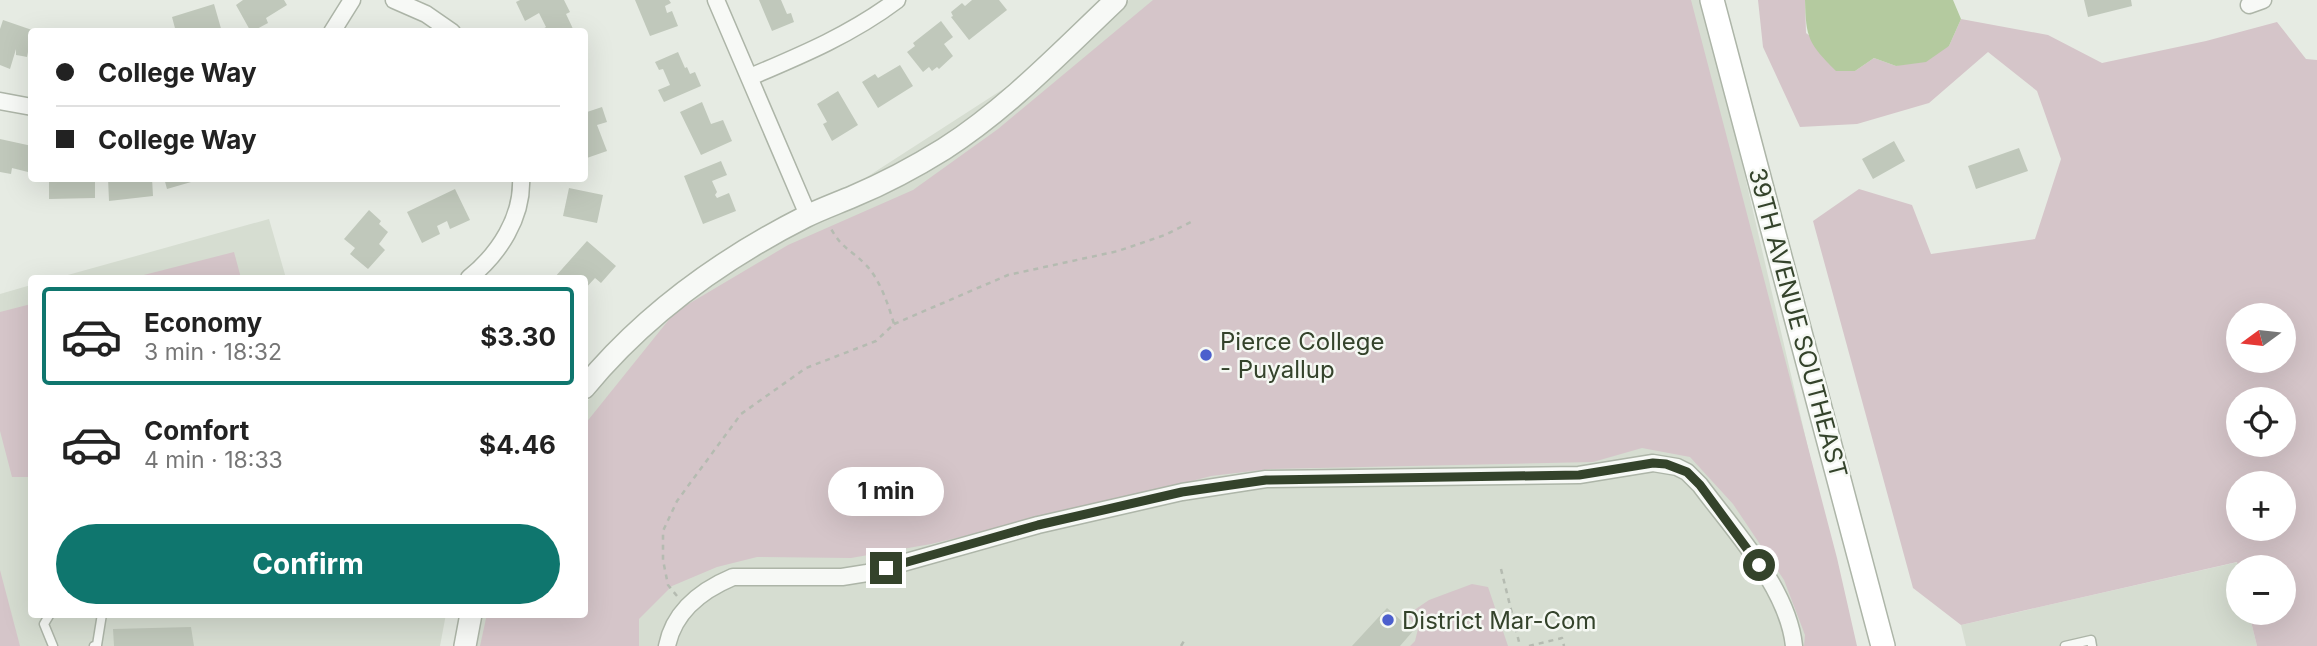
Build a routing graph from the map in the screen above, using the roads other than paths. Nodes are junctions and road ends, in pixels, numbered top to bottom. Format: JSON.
{"nodes":[{"id":1,"x":352,"y":0,"type":"edge"},
{"id":2,"x":394,"y":0,"type":"edge"},
{"id":3,"x":716,"y":0,"type":"edge"},
{"id":4,"x":897,"y":0,"type":"edge"},
{"id":5,"x":1116,"y":0,"type":"edge"},
{"id":6,"x":1712,"y":0,"type":"edge"},
{"id":7,"x":334,"y":28,"type":"edge"},
{"id":8,"x":446,"y":28,"type":"edge"},
{"id":9,"x":750,"y":77,"type":"junction"},
{"id":10,"x":0,"y":101,"type":"edge"},
{"id":11,"x":28,"y":106,"type":"edge"},
{"id":12,"x":521,"y":182,"type":"edge"},
{"id":13,"x":814,"y":213,"type":"junction"},
{"id":14,"x":473,"y":275,"type":"edge"},
{"id":15,"x":588,"y":383,"type":"edge"},
{"id":16,"x":48,"y":618,"type":"edge"},
{"id":17,"x":101,"y":618,"type":"edge"},
{"id":18,"x":470,"y":618,"type":"edge"},
{"id":19,"x":53,"y":646,"type":"edge"},
{"id":20,"x":97,"y":646,"type":"edge"},
{"id":21,"x":465,"y":646,"type":"edge"},
{"id":22,"x":667,"y":646,"type":"edge"},
{"id":23,"x":1794,"y":646,"type":"edge"},
{"id":24,"x":1883,"y":646,"type":"edge"},
{"id":25,"x":2065,"y":646,"type":"edge"},
{"id":26,"x":2092,"y":646,"type":"edge"}],
"edges":[{"from":1,"to":7,"type":"street"},
{"from":2,"to":8,"type":"street"},
{"from":3,"to":9,"type":"street"},
{"from":4,"to":9,"type":"street"},
{"from":5,"to":13,"type":"street"},
{"from":6,"to":24,"type":"main road","name":"39TH AVENUE SOUTHEAST"},
{"from":9,"to":13,"type":"street"},
{"from":10,"to":11,"type":"street"},
{"from":12,"to":14,"type":"street"},
{"from":13,"to":15,"type":"street"},
{"from":16,"to":19,"type":"lane"},
{"from":17,"to":20,"type":"lane"},
{"from":18,"to":21,"type":"street"},
{"from":22,"to":23,"type":"street"},
{"from":25,"to":26,"type":"lane"}]}
